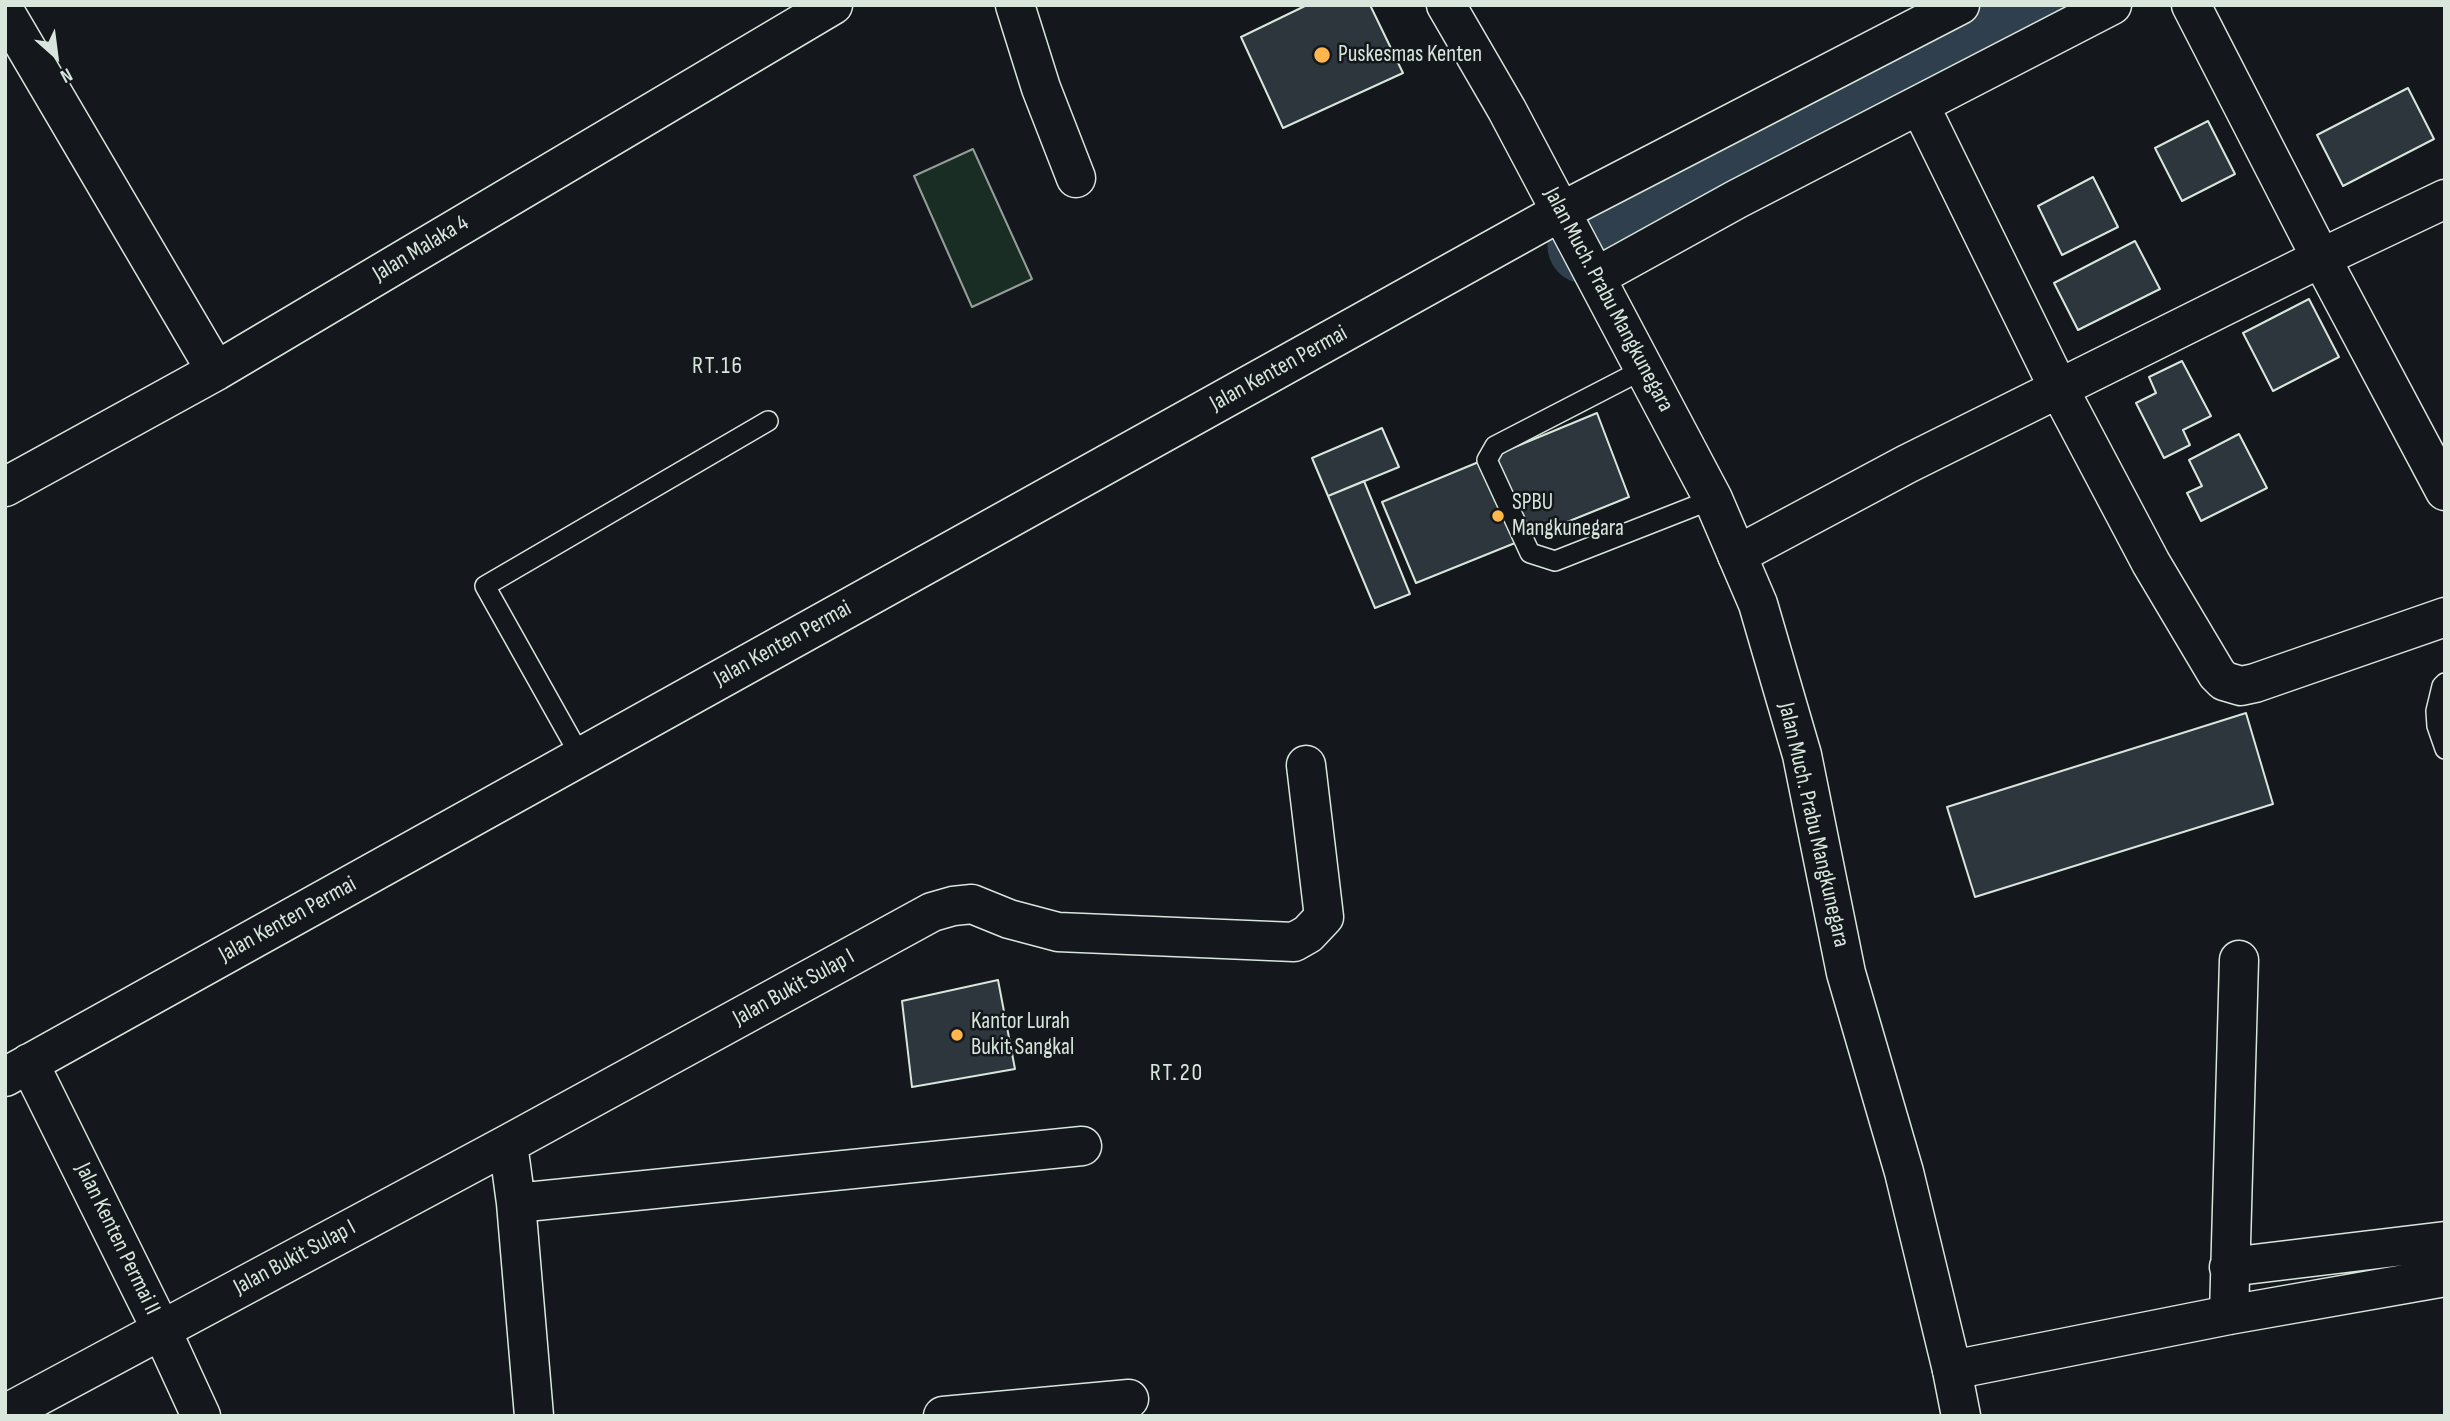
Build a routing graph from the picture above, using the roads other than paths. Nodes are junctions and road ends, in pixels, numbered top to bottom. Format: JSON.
{"nodes":[{"id":1,"x":1015,"y":5,"type":"edge"},
{"id":2,"x":1446,"y":5,"type":"edge"},
{"id":3,"x":2112,"y":5,"type":"edge"},
{"id":4,"x":2191,"y":5,"type":"edge"},
{"id":5,"x":821,"y":8,"type":"edge"},
{"id":6,"x":1946,"y":9,"type":"edge"},
{"id":7,"x":5,"y":12,"type":"edge"},
{"id":8,"x":1920,"y":106,"type":"junction"},
{"id":9,"x":1076,"y":178,"type":"dead end"},
{"id":10,"x":2445,"y":199,"type":"edge"},
{"id":11,"x":1562,"y":211,"type":"junction"},
{"id":12,"x":2321,"y":258,"type":"junction"},
{"id":13,"x":1596,"y":277,"type":"junction"},
{"id":14,"x":1644,"y":369,"type":"junction"},
{"id":15,"x":216,"y":371,"type":"junction"},
{"id":16,"x":2059,"y":389,"type":"junction"},
{"id":17,"x":768,"y":421,"type":"dead end"},
{"id":18,"x":5,"y":487,"type":"edge"},
{"id":19,"x":2445,"y":491,"type":"edge"},
{"id":20,"x":1713,"y":499,"type":"junction"},
{"id":21,"x":1737,"y":555,"type":"junction"},
{"id":22,"x":2445,"y":617,"type":"edge"},
{"id":23,"x":2445,"y":683,"type":"edge"},
{"id":24,"x":2445,"y":749,"type":"edge"},
{"id":25,"x":581,"y":757,"type":"junction"},
{"id":26,"x":1306,"y":765,"type":"dead end"},
{"id":27,"x":2239,"y":960,"type":"dead end"},
{"id":28,"x":17,"y":1070,"type":"edge"},
{"id":29,"x":509,"y":1144,"type":"junction"},
{"id":30,"x":1082,"y":1146,"type":"dead end"},
{"id":31,"x":516,"y":1203,"type":"junction"},
{"id":32,"x":2445,"y":1241,"type":"edge"},
{"id":33,"x":2229,"y":1267,"type":"junction"},
{"id":34,"x":2445,"y":1278,"type":"edge"},
{"id":35,"x":2229,"y":1315,"type":"junction"},
{"id":36,"x":161,"y":1329,"type":"junction"},
{"id":37,"x":1952,"y":1370,"type":"junction"},
{"id":38,"x":1129,"y":1399,"type":"dead end"},
{"id":39,"x":5,"y":1414,"type":"edge"},
{"id":40,"x":201,"y":1416,"type":"edge"},
{"id":41,"x":534,"y":1416,"type":"edge"},
{"id":42,"x":943,"y":1416,"type":"edge"},
{"id":43,"x":1961,"y":1416,"type":"edge"}],
"edges":[{"from":1,"to":9,"type":"street"},
{"from":2,"to":11,"type":"street","name":"Jalan Much. Prabu Mangkunegara"},
{"from":3,"to":8,"type":"street"},
{"from":4,"to":12,"type":"street"},
{"from":5,"to":15,"type":"street","name":"Jalan Malaka 4"},
{"from":6,"to":11,"type":"street","name":"Jalan Kenten Permai"},
{"from":7,"to":15,"type":"street"},
{"from":8,"to":13,"type":"street"},
{"from":8,"to":16,"type":"street"},
{"from":10,"to":12,"type":"street"},
{"from":11,"to":13,"type":"street","name":"Jalan Much. Prabu Mangkunegara"},
{"from":11,"to":25,"type":"street","name":"Jalan Kenten Permai"},
{"from":12,"to":16,"type":"street"},
{"from":12,"to":19,"type":"street"},
{"from":13,"to":14,"type":"street","name":"Jalan Much. Prabu Mangkunegara"},
{"from":14,"to":20,"type":"street","name":"Jalan Much. Prabu Mangkunegara"},
{"from":14,"to":20,"type":"lane"},
{"from":15,"to":18,"type":"street","name":"Jalan Malaka 4"},
{"from":16,"to":21,"type":"street"},
{"from":16,"to":22,"type":"street"},
{"from":17,"to":25,"type":"lane"},
{"from":20,"to":21,"type":"street","name":"Jalan Much. Prabu Mangkunegara"},
{"from":21,"to":37,"type":"street","name":"Jalan Much. Prabu Mangkunegara"},
{"from":23,"to":24,"type":"lane"},
{"from":25,"to":28,"type":"street","name":"Jalan Kenten Permai"},
{"from":26,"to":29,"type":"street","name":"Jalan Bukit Sulap I"},
{"from":27,"to":33,"type":"street"},
{"from":28,"to":36,"type":"street","name":"Jalan Kenten Permai II"},
{"from":29,"to":31,"type":"street"},
{"from":29,"to":36,"type":"street","name":"Jalan Bukit Sulap I"},
{"from":30,"to":31,"type":"street"},
{"from":31,"to":41,"type":"street"},
{"from":32,"to":33,"type":"street"},
{"from":33,"to":35,"type":"street"},
{"from":34,"to":35,"type":"street"},
{"from":35,"to":37,"type":"street"},
{"from":36,"to":39,"type":"street","name":"Jalan Bukit Sulap I"},
{"from":36,"to":40,"type":"street","name":"Jalan Kenten Permai II"},
{"from":37,"to":43,"type":"street","name":"Jalan Much. Prabu Mangkunegara"},
{"from":38,"to":42,"type":"street"}]}
